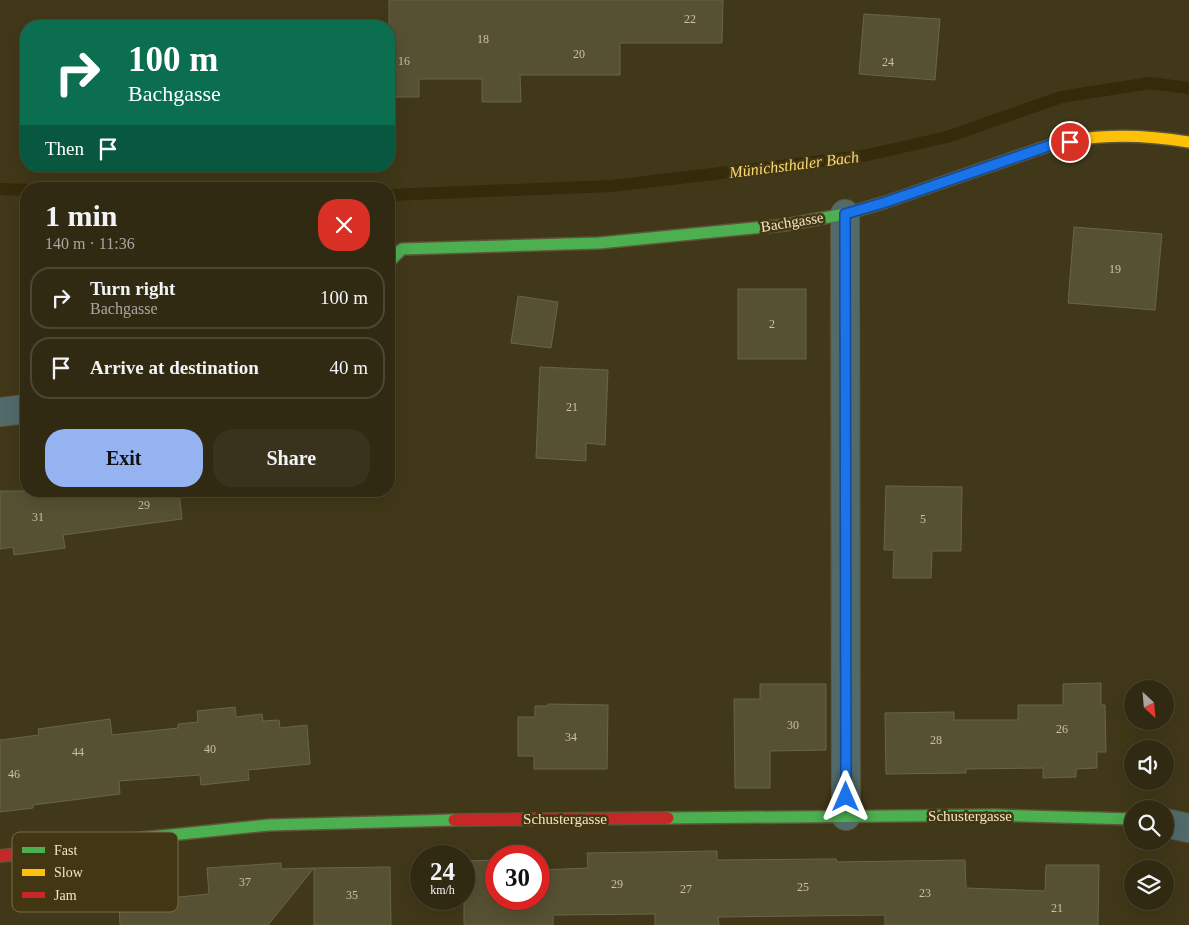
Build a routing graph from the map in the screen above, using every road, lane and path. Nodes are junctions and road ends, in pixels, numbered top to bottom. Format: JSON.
{"nodes":[{"id":1,"x":1189,"y":142,"type":"edge"},
{"id":2,"x":845,"y":214,"type":"junction"},
{"id":3,"x":395,"y":256,"type":"edge"},
{"id":4,"x":20,"y":410,"type":"edge"},
{"id":5,"x":0,"y":412,"type":"edge"},
{"id":6,"x":846,"y":816,"type":"junction"},
{"id":7,"x":1124,"y":819,"type":"edge"},
{"id":8,"x":1174,"y":825,"type":"edge"},
{"id":9,"x":1189,"y":828,"type":"edge"},
{"id":10,"x":178,"y":834,"type":"edge"}],
"edges":[{"from":1,"to":2,"type":"street","name":"Bachgasse"},
{"from":2,"to":3,"type":"street","name":"Bachgasse"},
{"from":2,"to":6,"type":"street"},
{"from":4,"to":5,"type":"street"},
{"from":6,"to":7,"type":"street","name":"Schustergasse"},
{"from":6,"to":10,"type":"street","name":"Schustergasse"},
{"from":8,"to":9,"type":"street"}]}
